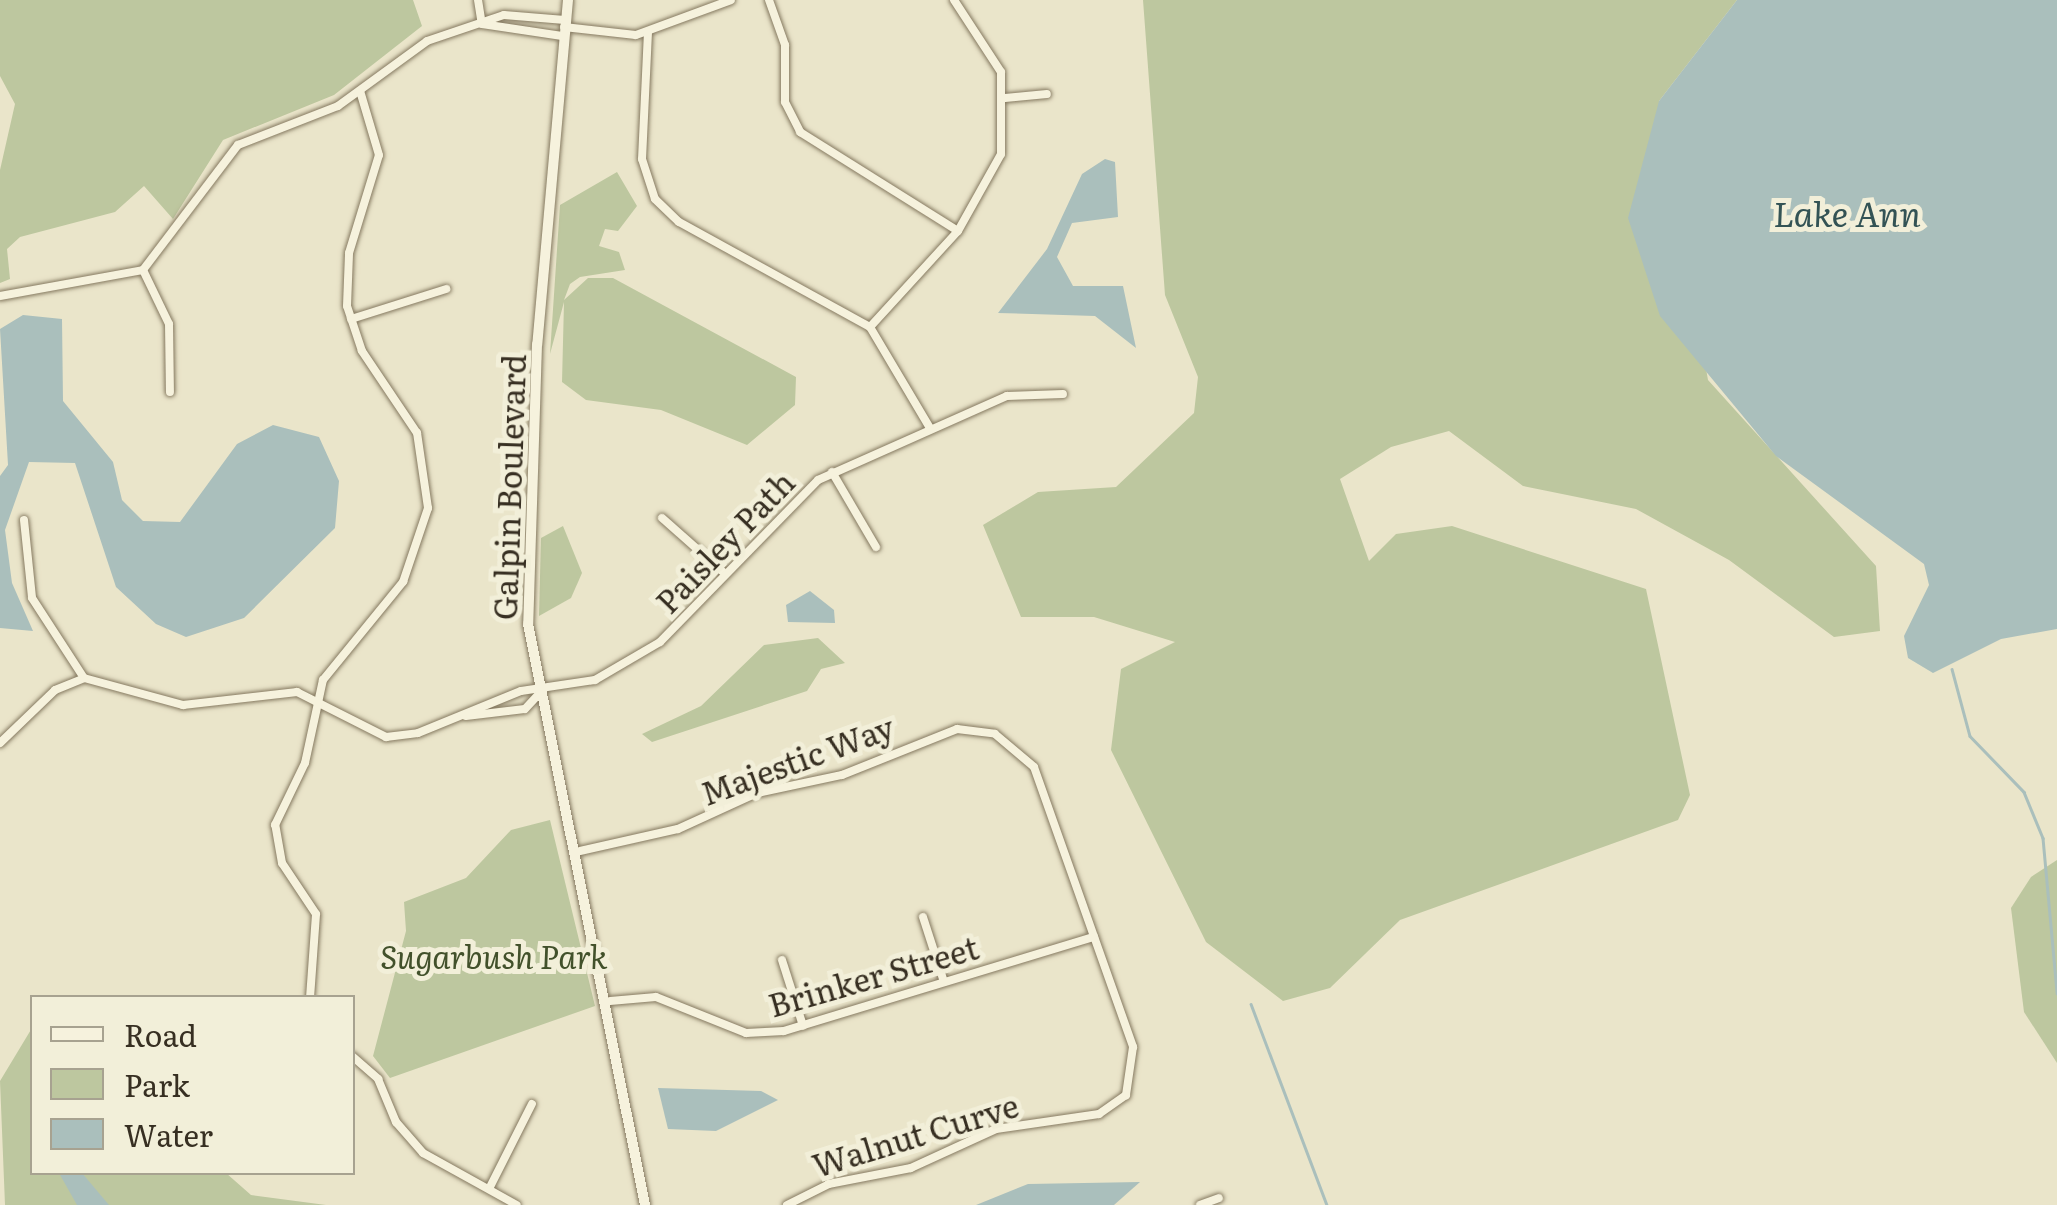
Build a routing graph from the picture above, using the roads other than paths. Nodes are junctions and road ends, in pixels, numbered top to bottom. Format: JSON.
{"nodes":[{"id":1,"x":478,"y":0,"type":"edge"},
{"id":2,"x":568,"y":0,"type":"edge"},
{"id":3,"x":731,"y":0,"type":"edge"},
{"id":4,"x":769,"y":0,"type":"edge"},
{"id":5,"x":957,"y":1,"type":"edge"},
{"id":6,"x":482,"y":24,"type":"junction"},
{"id":7,"x":564,"y":28,"type":"junction"},
{"id":8,"x":648,"y":32,"type":"junction"},
{"id":9,"x":360,"y":91,"type":"junction"},
{"id":10,"x":1047,"y":94,"type":"dead end"},
{"id":11,"x":1006,"y":98,"type":"junction"},
{"id":12,"x":958,"y":230,"type":"junction"},
{"id":13,"x":143,"y":270,"type":"junction"},
{"id":14,"x":446,"y":289,"type":"dead end"},
{"id":15,"x":0,"y":296,"type":"edge"},
{"id":16,"x":351,"y":319,"type":"junction"},
{"id":17,"x":870,"y":327,"type":"junction"},
{"id":18,"x":170,"y":392,"type":"dead end"},
{"id":19,"x":1063,"y":394,"type":"dead end"},
{"id":20,"x":930,"y":428,"type":"junction"},
{"id":21,"x":832,"y":472,"type":"junction"},
{"id":22,"x":662,"y":518,"type":"dead end"},
{"id":23,"x":24,"y":520,"type":"dead end"},
{"id":24,"x":876,"y":547,"type":"dead end"},
{"id":25,"x":722,"y":572,"type":"junction"},
{"id":26,"x":84,"y":678,"type":"junction"},
{"id":27,"x":537,"y":696,"type":"junction"},
{"id":28,"x":316,"y":698,"type":"junction"},
{"id":29,"x":466,"y":716,"type":"junction"},
{"id":30,"x":0,"y":742,"type":"edge"},
{"id":31,"x":580,"y":851,"type":"junction"},
{"id":32,"x":923,"y":917,"type":"dead end"},
{"id":33,"x":1094,"y":937,"type":"junction"},
{"id":34,"x":782,"y":960,"type":"dead end"},
{"id":35,"x":944,"y":982,"type":"junction"},
{"id":36,"x":310,"y":995,"type":"edge"},
{"id":37,"x":610,"y":1001,"type":"junction"},
{"id":38,"x":803,"y":1026,"type":"junction"},
{"id":39,"x":355,"y":1059,"type":"edge"},
{"id":40,"x":532,"y":1104,"type":"dead end"},
{"id":41,"x":490,"y":1187,"type":"junction"},
{"id":42,"x":1218,"y":1198,"type":"dead end"},
{"id":43,"x":517,"y":1205,"type":"edge"},
{"id":44,"x":645,"y":1205,"type":"edge"},
{"id":45,"x":788,"y":1205,"type":"edge"},
{"id":46,"x":1200,"y":1205,"type":"edge"}],
"edges":[{"from":1,"to":6,"type":"street"},
{"from":2,"to":7,"type":"street","name":"Galpin Boulevard"},
{"from":3,"to":8,"type":"street"},
{"from":4,"to":12,"type":"street"},
{"from":5,"to":11,"type":"street"},
{"from":6,"to":7,"type":"street"},
{"from":6,"to":7,"type":"street"},
{"from":6,"to":9,"type":"street"},
{"from":7,"to":8,"type":"street"},
{"from":7,"to":27,"type":"street","name":"Galpin Boulevard"},
{"from":8,"to":17,"type":"street"},
{"from":9,"to":13,"type":"street"},
{"from":9,"to":16,"type":"street"},
{"from":10,"to":11,"type":"street"},
{"from":11,"to":12,"type":"street"},
{"from":12,"to":17,"type":"street"},
{"from":13,"to":15,"type":"street"},
{"from":13,"to":18,"type":"street"},
{"from":14,"to":16,"type":"street"},
{"from":16,"to":28,"type":"street"},
{"from":17,"to":20,"type":"street"},
{"from":19,"to":20,"type":"street","name":"Paisley Path"},
{"from":20,"to":21,"type":"street","name":"Paisley Path"},
{"from":21,"to":24,"type":"street"},
{"from":21,"to":25,"type":"street","name":"Paisley Path"},
{"from":22,"to":25,"type":"street"},
{"from":23,"to":26,"type":"street"},
{"from":25,"to":27,"type":"street","name":"Paisley Path"},
{"from":26,"to":28,"type":"street"},
{"from":26,"to":30,"type":"street"},
{"from":27,"to":29,"type":"street"},
{"from":27,"to":29,"type":"street"},
{"from":27,"to":31,"type":"street","name":"Galpin Boulevard"},
{"from":28,"to":29,"type":"street"},
{"from":28,"to":36,"type":"street"},
{"from":31,"to":33,"type":"street","name":"Majestic Way"},
{"from":31,"to":37,"type":"street","name":"Galpin Boulevard"},
{"from":32,"to":35,"type":"street"},
{"from":33,"to":35,"type":"street","name":"Brinker Street"},
{"from":33,"to":45,"type":"street","name":"Walnut Curve"},
{"from":34,"to":38,"type":"street"},
{"from":35,"to":38,"type":"street","name":"Brinker Street"},
{"from":37,"to":38,"type":"street","name":"Brinker Street"},
{"from":37,"to":44,"type":"street","name":"Galpin Boulevard"},
{"from":39,"to":41,"type":"street"},
{"from":40,"to":41,"type":"street"},
{"from":41,"to":43,"type":"street"},
{"from":42,"to":46,"type":"street"}]}
